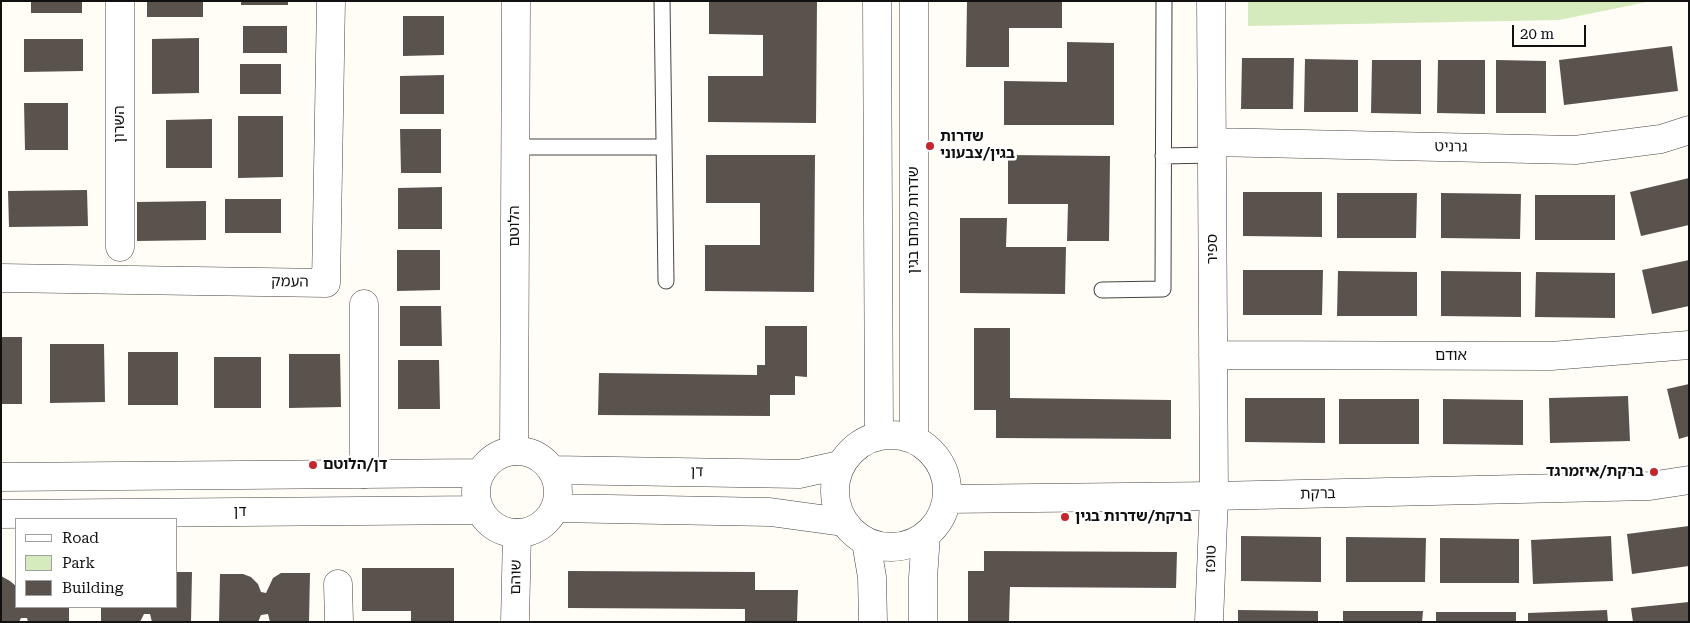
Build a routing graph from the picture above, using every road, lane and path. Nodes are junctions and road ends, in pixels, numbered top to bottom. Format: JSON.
{"nodes":[{"id":1,"x":120,"y":1,"type":"edge"},
{"id":2,"x":331,"y":1,"type":"edge"},
{"id":3,"x":516,"y":1,"type":"edge"},
{"id":4,"x":662,"y":1,"type":"edge"},
{"id":5,"x":877,"y":1,"type":"edge"},
{"id":6,"x":914,"y":1,"type":"edge"},
{"id":7,"x":1164,"y":1,"type":"edge"},
{"id":8,"x":1211,"y":1,"type":"edge"},
{"id":9,"x":1689,"y":130,"type":"edge"},
{"id":10,"x":516,"y":147,"type":"junction"},
{"id":11,"x":664,"y":147,"type":"junction"},
{"id":12,"x":1212,"y":149,"type":"junction"},
{"id":13,"x":1163,"y":156,"type":"junction"},
{"id":14,"x":120,"y":247,"type":"dead end"},
{"id":15,"x":1,"y":278,"type":"edge"},
{"id":16,"x":666,"y":280,"type":"dead end"},
{"id":17,"x":1102,"y":290,"type":"dead end"},
{"id":18,"x":364,"y":304,"type":"dead end"},
{"id":19,"x":1689,"y":345,"type":"edge"},
{"id":20,"x":1213,"y":356,"type":"junction"},
{"id":21,"x":879,"y":435,"type":"junction"},
{"id":22,"x":914,"y":439,"type":"junction"},
{"id":23,"x":514,"y":451,"type":"junction"},
{"id":24,"x":840,"y":465,"type":"junction"},
{"id":25,"x":552,"y":470,"type":"junction"},
{"id":26,"x":480,"y":473,"type":"junction"},
{"id":27,"x":364,"y":474,"type":"junction"},
{"id":28,"x":1,"y":476,"type":"edge"},
{"id":29,"x":1689,"y":480,"type":"edge"},
{"id":30,"x":1214,"y":496,"type":"junction"},
{"id":31,"x":947,"y":499,"type":"junction"},
{"id":32,"x":555,"y":508,"type":"junction"},
{"id":33,"x":480,"y":510,"type":"junction"},
{"id":34,"x":1,"y":514,"type":"edge"},
{"id":35,"x":843,"y":522,"type":"junction"},
{"id":36,"x":517,"y":533,"type":"junction"},
{"id":37,"x":926,"y":535,"type":"junction"},
{"id":38,"x":866,"y":542,"type":"junction"},
{"id":39,"x":338,"y":584,"type":"dead end"},
{"id":40,"x":339,"y":622,"type":"edge"},
{"id":41,"x":515,"y":622,"type":"edge"},
{"id":42,"x":873,"y":622,"type":"edge"},
{"id":43,"x":923,"y":622,"type":"edge"},
{"id":44,"x":1209,"y":622,"type":"edge"}],
"edges":[{"from":1,"to":14,"type":"street","name":"השרון"},
{"from":2,"to":15,"type":"street","name":"העמק"},
{"from":3,"to":10,"type":"street","name":"הלוטם"},
{"from":4,"to":11,"type":"lane"},
{"from":5,"to":21,"type":"street"},
{"from":6,"to":22,"type":"street","name":"שדרות מנחם בגין"},
{"from":7,"to":13,"type":"lane"},
{"from":8,"to":12,"type":"street","name":"ספיר"},
{"from":9,"to":12,"type":"street","name":"גרניט"},
{"from":10,"to":11,"type":"lane"},
{"from":10,"to":23,"type":"street","name":"הלוטם"},
{"from":11,"to":16,"type":"lane"},
{"from":12,"to":13,"type":"lane"},
{"from":12,"to":20,"type":"street","name":"ספיר"},
{"from":13,"to":17,"type":"lane"},
{"from":18,"to":27,"type":"street"},
{"from":19,"to":20,"type":"street","name":"אודם"},
{"from":20,"to":30,"type":"street","name":"ספיר"},
{"from":21,"to":22,"type":"street"},
{"from":21,"to":24,"type":"street"},
{"from":22,"to":31,"type":"street"},
{"from":23,"to":25,"type":"street"},
{"from":23,"to":26,"type":"street"},
{"from":24,"to":25,"type":"street","name":"דן"},
{"from":24,"to":35,"type":"street"},
{"from":25,"to":32,"type":"street"},
{"from":26,"to":27,"type":"street"},
{"from":26,"to":33,"type":"street"},
{"from":27,"to":28,"type":"street"},
{"from":29,"to":30,"type":"street","name":"ברקת"},
{"from":30,"to":31,"type":"street","name":"ברקת"},
{"from":30,"to":44,"type":"street","name":"טופז"},
{"from":31,"to":37,"type":"street"},
{"from":32,"to":35,"type":"street"},
{"from":32,"to":36,"type":"street"},
{"from":33,"to":34,"type":"street","name":"דן"},
{"from":33,"to":36,"type":"street"},
{"from":35,"to":38,"type":"street"},
{"from":36,"to":41,"type":"street","name":"שוהם"},
{"from":37,"to":38,"type":"street"},
{"from":37,"to":43,"type":"street"},
{"from":38,"to":42,"type":"street"},
{"from":39,"to":40,"type":"street"}]}
